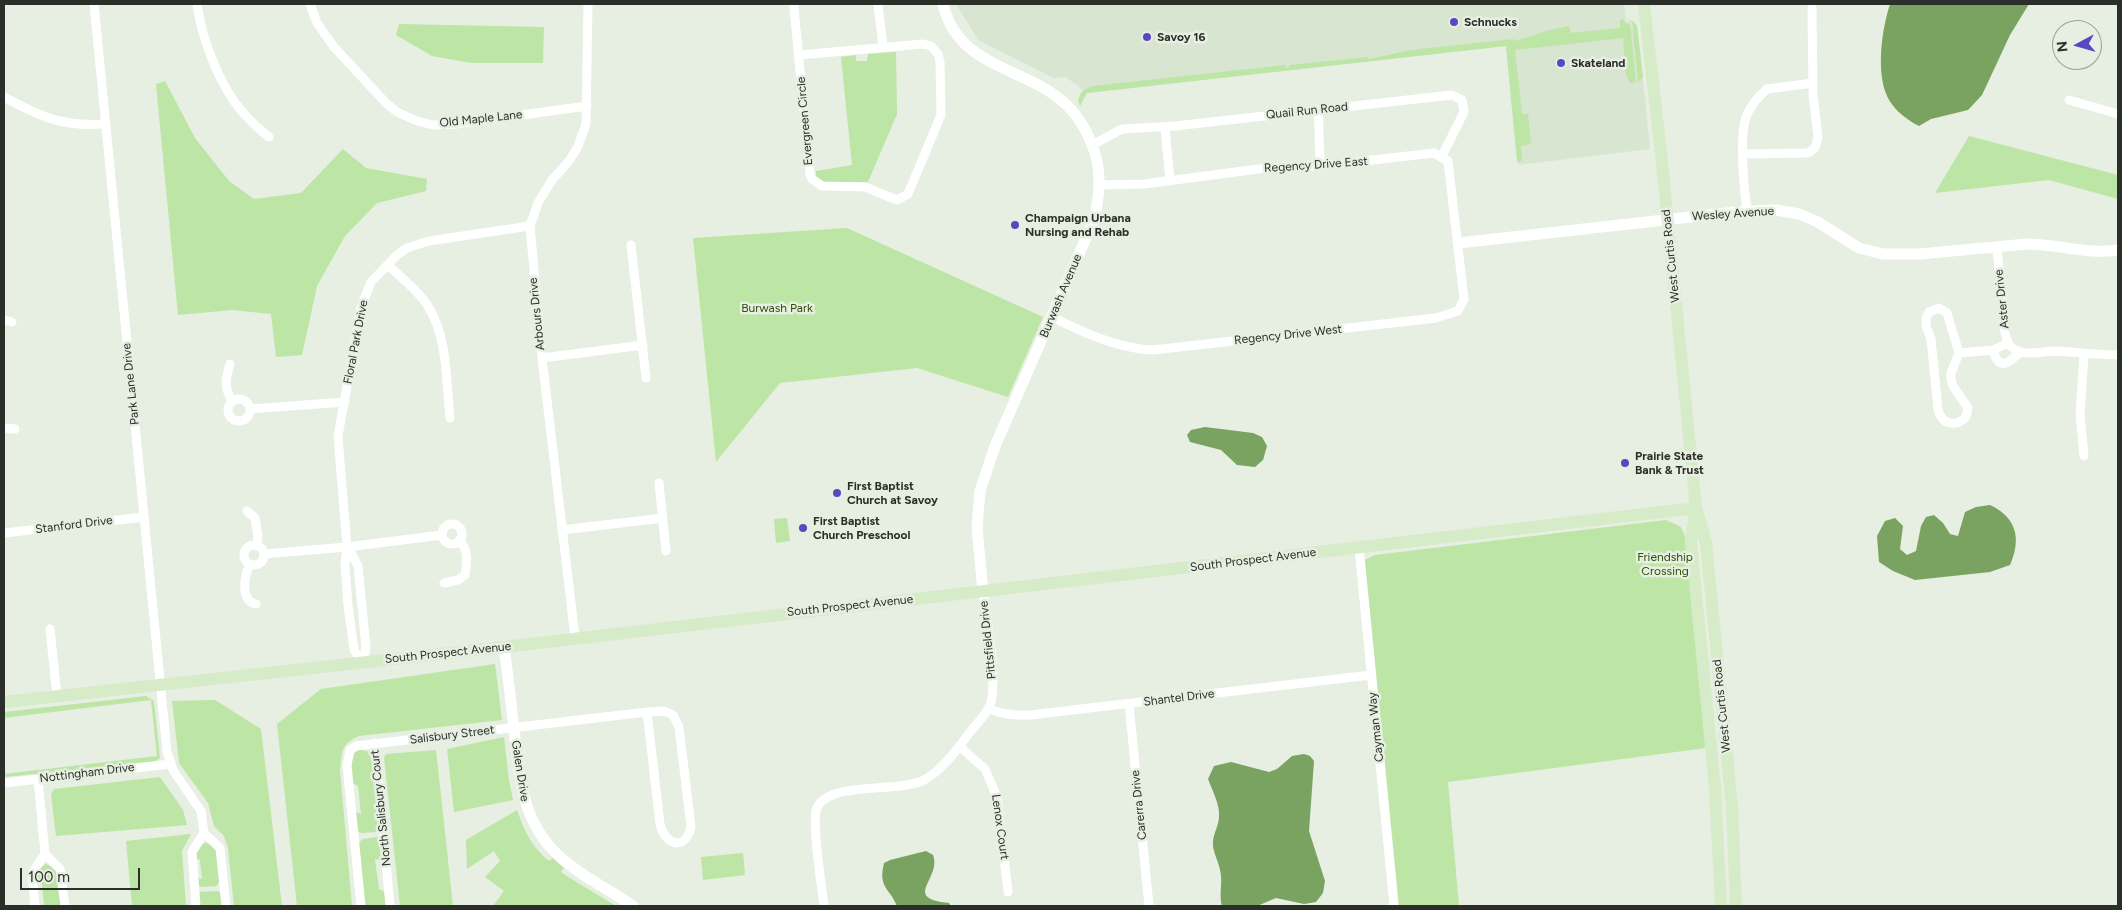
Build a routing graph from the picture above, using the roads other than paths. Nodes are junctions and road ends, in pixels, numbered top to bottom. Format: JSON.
{"nodes":[{"id":1,"x":94,"y":4,"type":"edge"},
{"id":2,"x":197,"y":4,"type":"edge"},
{"id":3,"x":310,"y":4,"type":"edge"},
{"id":4,"x":588,"y":4,"type":"edge"},
{"id":5,"x":794,"y":4,"type":"edge"},
{"id":6,"x":878,"y":4,"type":"edge"},
{"id":7,"x":943,"y":4,"type":"edge"},
{"id":8,"x":1644,"y":4,"type":"edge"},
{"id":9,"x":1812,"y":8,"type":"dead end"},
{"id":10,"x":883,"y":46,"type":"junction"},
{"id":11,"x":798,"y":55,"type":"junction"},
{"id":12,"x":1813,"y":83,"type":"junction"},
{"id":13,"x":4,"y":97,"type":"edge"},
{"id":14,"x":2069,"y":100,"type":"dead end"},
{"id":15,"x":587,"y":106,"type":"junction"},
{"id":16,"x":1318,"y":110,"type":"junction"},
{"id":17,"x":2118,"y":114,"type":"edge"},
{"id":18,"x":106,"y":124,"type":"junction"},
{"id":19,"x":1165,"y":127,"type":"junction"},
{"id":20,"x":269,"y":137,"type":"dead end"},
{"id":21,"x":1092,"y":145,"type":"junction"},
{"id":22,"x":1743,"y":154,"type":"junction"},
{"id":23,"x":1442,"y":156,"type":"junction"},
{"id":24,"x":1321,"y":166,"type":"junction"},
{"id":25,"x":1170,"y":181,"type":"junction"},
{"id":26,"x":1099,"y":185,"type":"junction"},
{"id":27,"x":1747,"y":211,"type":"junction"},
{"id":28,"x":1667,"y":219,"type":"junction"},
{"id":29,"x":530,"y":226,"type":"junction"},
{"id":30,"x":1458,"y":243,"type":"junction"},
{"id":31,"x":631,"y":246,"type":"dead end"},
{"id":32,"x":1997,"y":248,"type":"junction"},
{"id":33,"x":2118,"y":250,"type":"edge"},
{"id":34,"x":388,"y":264,"type":"junction"},
{"id":35,"x":1052,"y":317,"type":"junction"},
{"id":36,"x":642,"y":345,"type":"junction"},
{"id":37,"x":2014,"y":348,"type":"junction"},
{"id":38,"x":1993,"y":350,"type":"junction"},
{"id":39,"x":1959,"y":353,"type":"junction"},
{"id":40,"x":2084,"y":355,"type":"junction"},
{"id":41,"x":2118,"y":355,"type":"edge"},
{"id":42,"x":542,"y":358,"type":"junction"},
{"id":43,"x":230,"y":364,"type":"dead end"},
{"id":44,"x":646,"y":378,"type":"dead end"},
{"id":45,"x":233,"y":401,"type":"junction"},
{"id":46,"x":345,"y":402,"type":"junction"},
{"id":47,"x":250,"y":409,"type":"junction"},
{"id":48,"x":450,"y":418,"type":"dead end"},
{"id":49,"x":4,"y":428,"type":"edge"},
{"id":50,"x":16,"y":429,"type":"dead end"},
{"id":51,"x":2084,"y":456,"type":"dead end"},
{"id":52,"x":659,"y":483,"type":"dead end"},
{"id":53,"x":1696,"y":508,"type":"junction"},
{"id":54,"x":247,"y":511,"type":"dead end"},
{"id":55,"x":144,"y":517,"type":"junction"},
{"id":56,"x":663,"y":518,"type":"junction"},
{"id":57,"x":562,"y":530,"type":"junction"},
{"id":58,"x":4,"y":533,"type":"edge"},
{"id":59,"x":442,"y":535,"type":"junction"},
{"id":60,"x":459,"y":540,"type":"junction"},
{"id":61,"x":256,"y":546,"type":"junction"},
{"id":62,"x":347,"y":547,"type":"junction"},
{"id":63,"x":1359,"y":548,"type":"junction"},
{"id":64,"x":666,"y":551,"type":"dead end"},
{"id":65,"x":264,"y":554,"type":"junction"},
{"id":66,"x":250,"y":565,"type":"junction"},
{"id":67,"x":444,"y":583,"type":"dead end"},
{"id":68,"x":983,"y":591,"type":"junction"},
{"id":69,"x":362,"y":603,"type":"junction"},
{"id":70,"x":256,"y":604,"type":"dead end"},
{"id":71,"x":348,"y":605,"type":"junction"},
{"id":72,"x":50,"y":629,"type":"dead end"},
{"id":73,"x":575,"y":637,"type":"junction"},
{"id":74,"x":504,"y":647,"type":"junction"},
{"id":75,"x":362,"y":662,"type":"junction"},
{"id":76,"x":1371,"y":676,"type":"junction"},
{"id":77,"x":160,"y":686,"type":"junction"},
{"id":78,"x":57,"y":696,"type":"junction"},
{"id":79,"x":4,"y":702,"type":"edge"},
{"id":80,"x":1129,"y":704,"type":"junction"},
{"id":81,"x":988,"y":708,"type":"junction"},
{"id":82,"x":647,"y":712,"type":"junction"},
{"id":83,"x":514,"y":728,"type":"junction"},
{"id":84,"x":375,"y":743,"type":"junction"},
{"id":85,"x":959,"y":746,"type":"junction"},
{"id":86,"x":170,"y":764,"type":"junction"},
{"id":87,"x":38,"y":779,"type":"junction"},
{"id":88,"x":4,"y":783,"type":"edge"},
{"id":89,"x":204,"y":833,"type":"junction"},
{"id":90,"x":45,"y":854,"type":"junction"},
{"id":91,"x":1008,"y":892,"type":"dead end"},
{"id":92,"x":34,"y":906,"type":"edge"},
{"id":93,"x":65,"y":906,"type":"edge"},
{"id":94,"x":196,"y":906,"type":"edge"},
{"id":95,"x":226,"y":906,"type":"edge"},
{"id":96,"x":361,"y":906,"type":"edge"},
{"id":97,"x":390,"y":906,"type":"edge"},
{"id":98,"x":633,"y":906,"type":"edge"},
{"id":99,"x":824,"y":906,"type":"edge"},
{"id":100,"x":1149,"y":906,"type":"edge"},
{"id":101,"x":1394,"y":906,"type":"edge"},
{"id":102,"x":1721,"y":906,"type":"edge"},
{"id":103,"x":1736,"y":906,"type":"edge"}],
"edges":[{"from":1,"to":18,"type":"street","name":"Park Lane Drive"},
{"from":2,"to":20,"type":"street"},
{"from":3,"to":15,"type":"street","name":"Old Maple Lane"},
{"from":4,"to":15,"type":"street","name":"Arbours Drive"},
{"from":5,"to":11,"type":"street","name":"Evergreen Circle"},
{"from":6,"to":10,"type":"street"},
{"from":7,"to":21,"type":"street","name":"Burwash Avenue"},
{"from":8,"to":28,"type":"main road","name":"West Curtis Road"},
{"from":9,"to":12,"type":"street"},
{"from":10,"to":11,"type":"street","name":"Evergreen Circle"},
{"from":10,"to":11,"type":"street","name":"Evergreen Circle"},
{"from":12,"to":22,"type":"street"},
{"from":12,"to":22,"type":"street"},
{"from":13,"to":18,"type":"street"},
{"from":14,"to":17,"type":"street"},
{"from":15,"to":29,"type":"street","name":"Arbours Drive"},
{"from":16,"to":19,"type":"street","name":"Quail Run Road"},
{"from":16,"to":23,"type":"street","name":"Quail Run Road"},
{"from":16,"to":24,"type":"street"},
{"from":18,"to":55,"type":"street","name":"Park Lane Drive"},
{"from":19,"to":21,"type":"street","name":"Quail Run Road"},
{"from":19,"to":25,"type":"street"},
{"from":21,"to":26,"type":"street","name":"Burwash Avenue"},
{"from":22,"to":27,"type":"street"},
{"from":23,"to":24,"type":"street","name":"Regency Drive East"},
{"from":23,"to":30,"type":"street"},
{"from":24,"to":25,"type":"street","name":"Regency Drive East"},
{"from":25,"to":26,"type":"street","name":"Regency Drive East"},
{"from":26,"to":35,"type":"street","name":"Burwash Avenue"},
{"from":27,"to":28,"type":"street","name":"Wesley Avenue"},
{"from":27,"to":32,"type":"street","name":"Wesley Avenue"},
{"from":28,"to":30,"type":"street","name":"Wesley Avenue"},
{"from":28,"to":53,"type":"main road","name":"West Curtis Road"},
{"from":29,"to":34,"type":"street","name":"Floral Park Drive"},
{"from":29,"to":42,"type":"street","name":"Arbours Drive"},
{"from":30,"to":35,"type":"street","name":"Regency Drive West"},
{"from":31,"to":36,"type":"street"},
{"from":32,"to":33,"type":"street","name":"Wesley Avenue"},
{"from":32,"to":37,"type":"street","name":"Aster Drive"},
{"from":34,"to":46,"type":"street","name":"Floral Park Drive"},
{"from":34,"to":48,"type":"street"},
{"from":35,"to":68,"type":"street","name":"Burwash Avenue"},
{"from":36,"to":42,"type":"street"},
{"from":36,"to":44,"type":"street"},
{"from":37,"to":38,"type":"street"},
{"from":37,"to":38,"type":"street"},
{"from":37,"to":40,"type":"street"},
{"from":38,"to":39,"type":"street"},
{"from":39,"to":39,"type":"street"},
{"from":40,"to":41,"type":"street"},
{"from":40,"to":51,"type":"street"},
{"from":42,"to":57,"type":"street","name":"Arbours Drive"},
{"from":43,"to":45,"type":"street"},
{"from":45,"to":47,"type":"street"},
{"from":45,"to":47,"type":"street"},
{"from":46,"to":47,"type":"street"},
{"from":46,"to":62,"type":"street","name":"Floral Park Drive"},
{"from":49,"to":50,"type":"street"},
{"from":52,"to":56,"type":"street"},
{"from":53,"to":63,"type":"main road","name":"South Prospect Avenue"},
{"from":53,"to":102,"type":"main road","name":"West Curtis Road"},
{"from":53,"to":103,"type":"main road","name":"West Curtis Road"},
{"from":54,"to":61,"type":"street"},
{"from":55,"to":58,"type":"street","name":"Stanford Drive"},
{"from":55,"to":77,"type":"street","name":"Park Lane Drive"},
{"from":56,"to":57,"type":"street"},
{"from":56,"to":64,"type":"street"},
{"from":57,"to":73,"type":"street","name":"Arbours Drive"},
{"from":59,"to":60,"type":"street"},
{"from":59,"to":60,"type":"street"},
{"from":59,"to":62,"type":"street"},
{"from":60,"to":67,"type":"street"},
{"from":61,"to":65,"type":"street"},
{"from":61,"to":66,"type":"street"},
{"from":62,"to":65,"type":"street"},
{"from":62,"to":69,"type":"street","name":"Floral Park Drive"},
{"from":62,"to":71,"type":"street","name":"Floral Park Drive"},
{"from":63,"to":68,"type":"main road","name":"South Prospect Avenue"},
{"from":63,"to":76,"type":"street","name":"Cayman Way"},
{"from":65,"to":66,"type":"street"},
{"from":66,"to":70,"type":"street"},
{"from":68,"to":73,"type":"main road","name":"South Prospect Avenue"},
{"from":68,"to":81,"type":"street","name":"Pittsfield Drive"},
{"from":69,"to":71,"type":"street"},
{"from":69,"to":75,"type":"street","name":"Floral Park Drive"},
{"from":71,"to":75,"type":"street","name":"Floral Park Drive"},
{"from":72,"to":78,"type":"street"},
{"from":73,"to":74,"type":"main road","name":"South Prospect Avenue"},
{"from":74,"to":75,"type":"main road","name":"South Prospect Avenue"},
{"from":74,"to":83,"type":"street","name":"Galen Drive"},
{"from":75,"to":77,"type":"main road","name":"South Prospect Avenue"},
{"from":76,"to":80,"type":"street","name":"Shantel Drive"},
{"from":76,"to":101,"type":"street","name":"Cayman Way"},
{"from":77,"to":78,"type":"main road","name":"South Prospect Avenue"},
{"from":77,"to":86,"type":"street","name":"Park Lane Drive"},
{"from":78,"to":79,"type":"main road","name":"South Prospect Avenue"},
{"from":80,"to":81,"type":"street","name":"Shantel Drive"},
{"from":80,"to":100,"type":"street","name":"Carerra Drive"},
{"from":81,"to":85,"type":"street","name":"Pittsfield Drive"},
{"from":82,"to":82,"type":"street","name":"Salisbury Street"},
{"from":82,"to":83,"type":"street","name":"Salisbury Street"},
{"from":83,"to":84,"type":"street","name":"Salisbury Street"},
{"from":83,"to":98,"type":"street","name":"Galen Drive"},
{"from":84,"to":96,"type":"street","name":"North Salisbury Court"},
{"from":84,"to":97,"type":"street","name":"North Salisbury Court"},
{"from":85,"to":91,"type":"street","name":"Lenox Court"},
{"from":85,"to":99,"type":"street","name":"Pittsfield Drive"},
{"from":86,"to":87,"type":"street","name":"Nottingham Drive"},
{"from":86,"to":89,"type":"street"},
{"from":87,"to":88,"type":"street","name":"Nottingham Drive"},
{"from":87,"to":90,"type":"street"},
{"from":89,"to":94,"type":"street"},
{"from":89,"to":95,"type":"street"},
{"from":90,"to":92,"type":"street"},
{"from":90,"to":93,"type":"street"}]}
